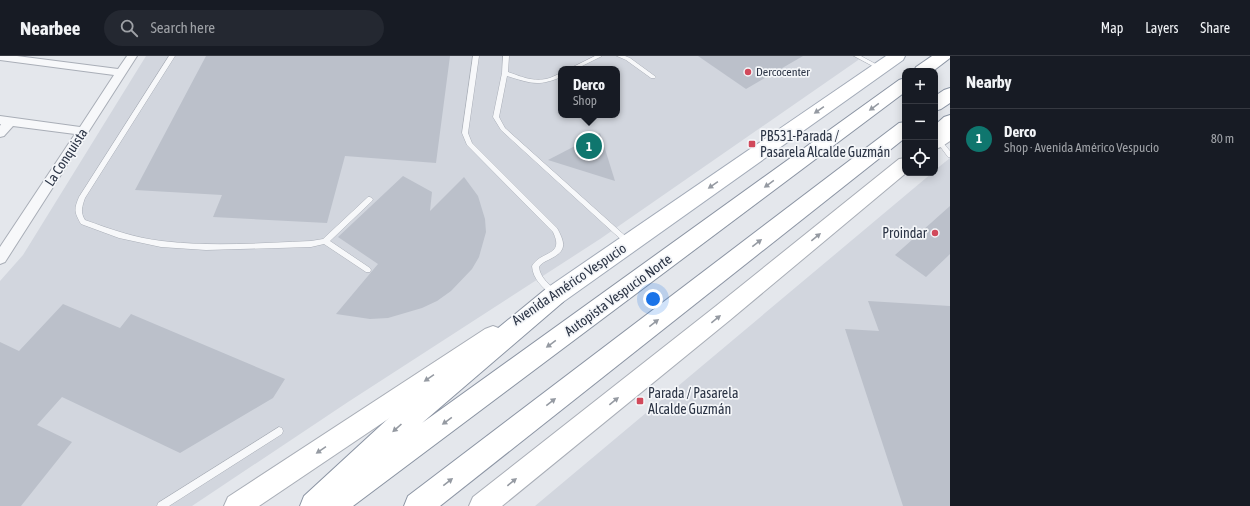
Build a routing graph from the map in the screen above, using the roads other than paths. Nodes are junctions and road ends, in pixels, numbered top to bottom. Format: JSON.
{"nodes":[{"id":1,"x":132,"y":56,"type":"edge"},
{"id":2,"x":172,"y":56,"type":"edge"},
{"id":3,"x":476,"y":56,"type":"edge"},
{"id":4,"x":506,"y":56,"type":"edge"},
{"id":5,"x":599,"y":56,"type":"edge"},
{"id":6,"x":620,"y":56,"type":"edge"},
{"id":7,"x":857,"y":56,"type":"edge"},
{"id":8,"x":897,"y":56,"type":"edge"},
{"id":9,"x":943,"y":56,"type":"edge"},
{"id":10,"x":0,"y":57,"type":"edge"},
{"id":11,"x":578,"y":66,"type":"edge"},
{"id":12,"x":880,"y":68,"type":"junction"},
{"id":13,"x":926,"y":68,"type":"edge"},
{"id":14,"x":121,"y":73,"type":"junction"},
{"id":15,"x":505,"y":73,"type":"junction"},
{"id":16,"x":558,"y":76,"type":"edge"},
{"id":17,"x":653,"y":77,"type":"dead end"},
{"id":18,"x":902,"y":86,"type":"edge"},
{"id":19,"x":950,"y":94,"type":"edge"},
{"id":20,"x":936,"y":104,"type":"edge"},
{"id":21,"x":5,"y":121,"type":"edge"},
{"id":22,"x":950,"y":121,"type":"edge"},
{"id":23,"x":902,"y":130,"type":"edge"},
{"id":24,"x":83,"y":131,"type":"junction"},
{"id":25,"x":0,"y":133,"type":"edge"},
{"id":26,"x":940,"y":138,"type":"edge"},
{"id":27,"x":950,"y":155,"type":"edge"},
{"id":28,"x":902,"y":166,"type":"edge"},
{"id":29,"x":370,"y":199,"type":"dead end"},
{"id":30,"x":325,"y":241,"type":"junction"},
{"id":31,"x":629,"y":243,"type":"junction"},
{"id":32,"x":0,"y":258,"type":"edge"},
{"id":33,"x":368,"y":270,"type":"dead end"},
{"id":34,"x":555,"y":295,"type":"junction"},
{"id":35,"x":279,"y":431,"type":"dead end"},
{"id":36,"x":161,"y":506,"type":"edge"},
{"id":37,"x":237,"y":506,"type":"edge"},
{"id":38,"x":314,"y":506,"type":"edge"},
{"id":39,"x":330,"y":506,"type":"edge"},
{"id":40,"x":418,"y":506,"type":"edge"},
{"id":41,"x":482,"y":506,"type":"edge"}],
"edges":[{"from":1,"to":14,"type":"street","name":"La Conquista"},
{"from":2,"to":30,"type":"lane"},
{"from":3,"to":34,"type":"lane"},
{"from":4,"to":15,"type":"lane"},
{"from":5,"to":11,"type":"lane"},
{"from":6,"to":17,"type":"lane"},
{"from":7,"to":12,"type":"lane"},
{"from":8,"to":12,"type":"main road","name":"Avenida Américo Vespucio"},
{"from":9,"to":13,"type":"main road"},
{"from":10,"to":14,"type":"street"},
{"from":12,"to":31,"type":"main road","name":"Avenida Américo Vespucio","one_way":true},
{"from":14,"to":24,"type":"street","name":"La Conquista"},
{"from":15,"to":16,"type":"lane"},
{"from":15,"to":31,"type":"lane"},
{"from":18,"to":39,"type":"main road","name":"Autopista Vespucio Norte","one_way":true},
{"from":19,"to":20,"type":"main road"},
{"from":21,"to":24,"type":"street"},
{"from":21,"to":25,"type":"street"},
{"from":22,"to":26,"type":"main road"},
{"from":40,"to":23,"type":"main road","one_way":true},
{"from":24,"to":32,"type":"street","name":"La Conquista"},
{"from":26,"to":27,"type":"lane"},
{"from":41,"to":28,"type":"main road","one_way":true},
{"from":29,"to":30,"type":"lane"},
{"from":30,"to":33,"type":"lane"},
{"from":31,"to":34,"type":"main road","name":"Avenida Américo Vespucio"},
{"from":34,"to":37,"type":"main road","name":"Avenida Américo Vespucio","one_way":true},
{"from":34,"to":38,"type":"main road","one_way":true},
{"from":35,"to":36,"type":"lane"}]}
